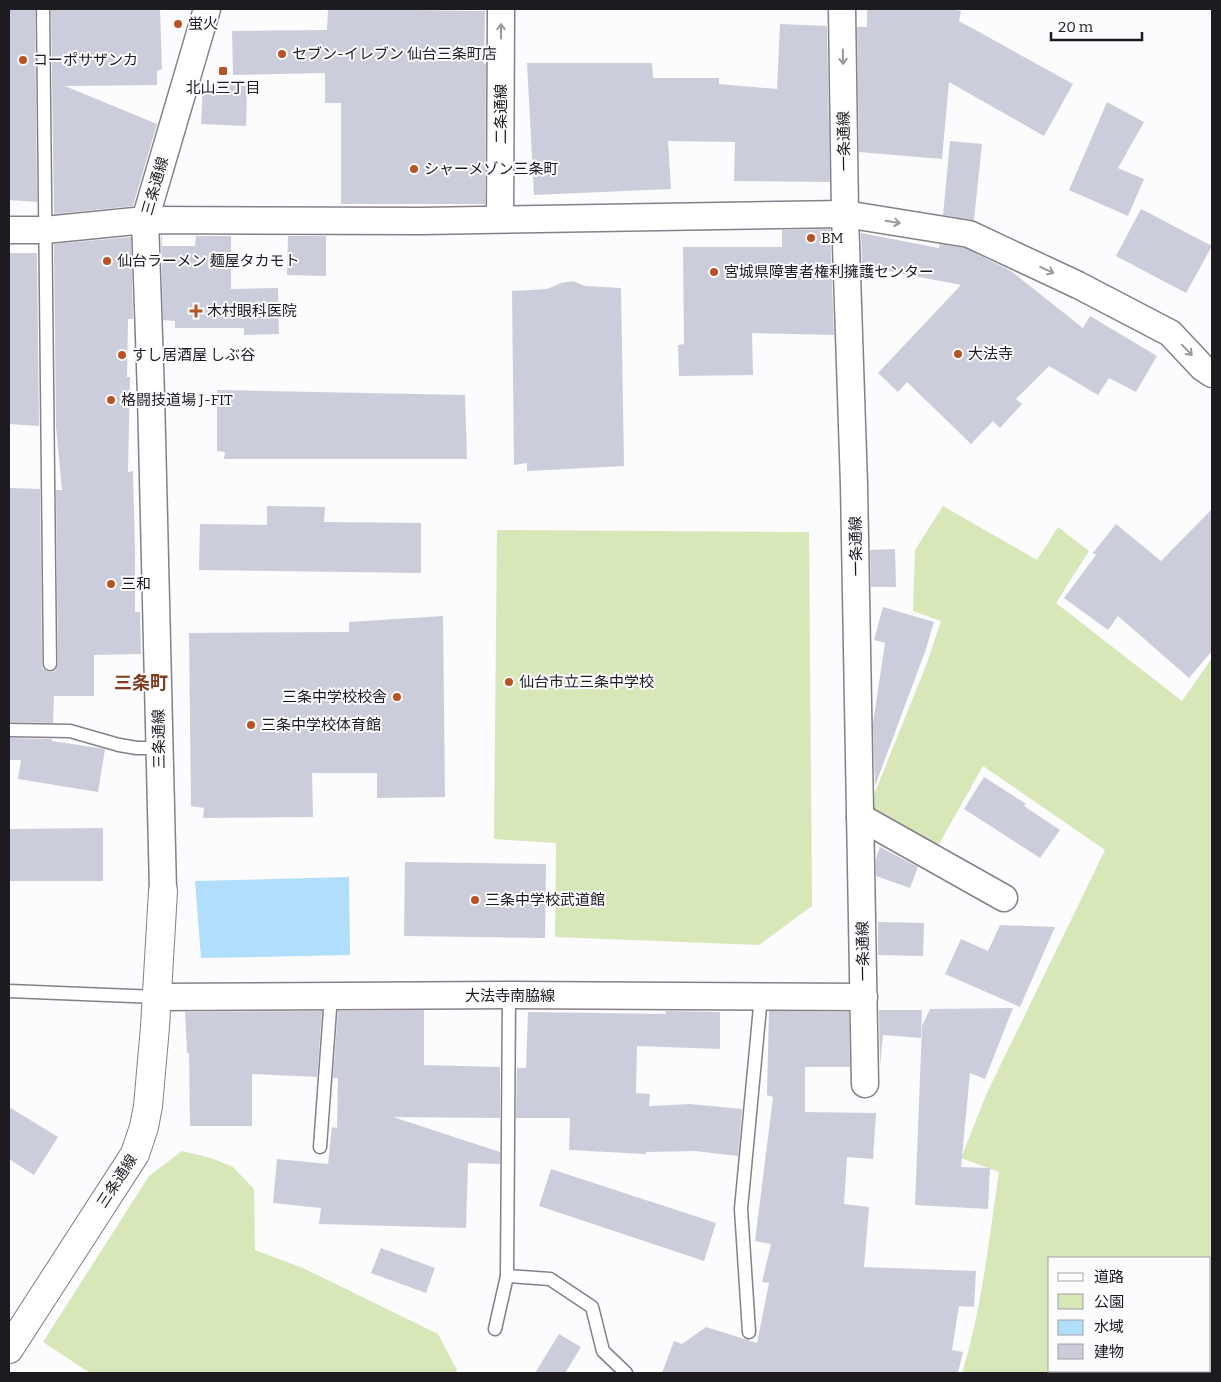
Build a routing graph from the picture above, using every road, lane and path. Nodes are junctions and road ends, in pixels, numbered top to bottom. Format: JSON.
{"nodes":[{"id":1,"x":43,"y":9,"type":"edge"},
{"id":2,"x":207,"y":9,"type":"edge"},
{"id":3,"x":501,"y":9,"type":"edge"},
{"id":4,"x":842,"y":9,"type":"edge"},
{"id":5,"x":845,"y":214,"type":"junction"},
{"id":6,"x":500,"y":219,"type":"junction"},
{"id":7,"x":145,"y":220,"type":"junction"},
{"id":8,"x":9,"y":230,"type":"edge"},
{"id":9,"x":45,"y":230,"type":"junction"},
{"id":10,"x":1212,"y":374,"type":"edge"},
{"id":11,"x":50,"y":664,"type":"dead end"},
{"id":12,"x":9,"y":730,"type":"edge"},
{"id":13,"x":160,"y":748,"type":"junction"},
{"id":14,"x":860,"y":817,"type":"junction"},
{"id":15,"x":163,"y":891,"type":"joint"},
{"id":16,"x":1004,"y":898,"type":"dead end"},
{"id":17,"x":9,"y":991,"type":"edge"},
{"id":18,"x":509,"y":995,"type":"junction"},
{"id":19,"x":331,"y":996,"type":"junction"},
{"id":20,"x":761,"y":996,"type":"junction"},
{"id":21,"x":156,"y":997,"type":"junction"},
{"id":22,"x":864,"y":997,"type":"junction"},
{"id":23,"x":865,"y":1084,"type":"dead end"},
{"id":24,"x":320,"y":1147,"type":"dead end"},
{"id":25,"x":507,"y":1276,"type":"junction"},
{"id":26,"x":495,"y":1329,"type":"dead end"},
{"id":27,"x":749,"y":1332,"type":"dead end"},
{"id":28,"x":9,"y":1349,"type":"edge"},
{"id":29,"x":626,"y":1373,"type":"edge"}],
"edges":[{"from":1,"to":9,"type":"lane"},
{"from":2,"to":7,"type":"street","name":"三条通線"},
{"from":6,"to":3,"type":"street","name":"二条通線","one_way":true},
{"from":4,"to":5,"type":"street","name":"一条通線","one_way":true},
{"from":5,"to":6,"type":"street"},
{"from":5,"to":10,"type":"street","one_way":true},
{"from":5,"to":14,"type":"street","name":"一条通線"},
{"from":6,"to":7,"type":"street"},
{"from":7,"to":9,"type":"street"},
{"from":7,"to":13,"type":"street","name":"三条通線"},
{"from":8,"to":9,"type":"street"},
{"from":9,"to":11,"type":"lane"},
{"from":12,"to":13,"type":"lane"},
{"from":13,"to":15,"type":"street","name":"三条通線"},
{"from":14,"to":16,"type":"street"},
{"from":14,"to":22,"type":"street","name":"一条通線"},
{"from":15,"to":21,"type":"street","name":"三条通線"},
{"from":17,"to":21,"type":"lane"},
{"from":18,"to":19,"type":"street","name":"大法寺南脇線"},
{"from":18,"to":20,"type":"street","name":"大法寺南脇線"},
{"from":18,"to":25,"type":"lane"},
{"from":19,"to":21,"type":"street","name":"大法寺南脇線"},
{"from":19,"to":24,"type":"lane"},
{"from":20,"to":22,"type":"street","name":"大法寺南脇線"},
{"from":20,"to":27,"type":"lane"},
{"from":21,"to":28,"type":"street","name":"三条通線"},
{"from":22,"to":23,"type":"street","name":"一条通線"},
{"from":25,"to":26,"type":"lane"},
{"from":25,"to":29,"type":"lane"}]}
